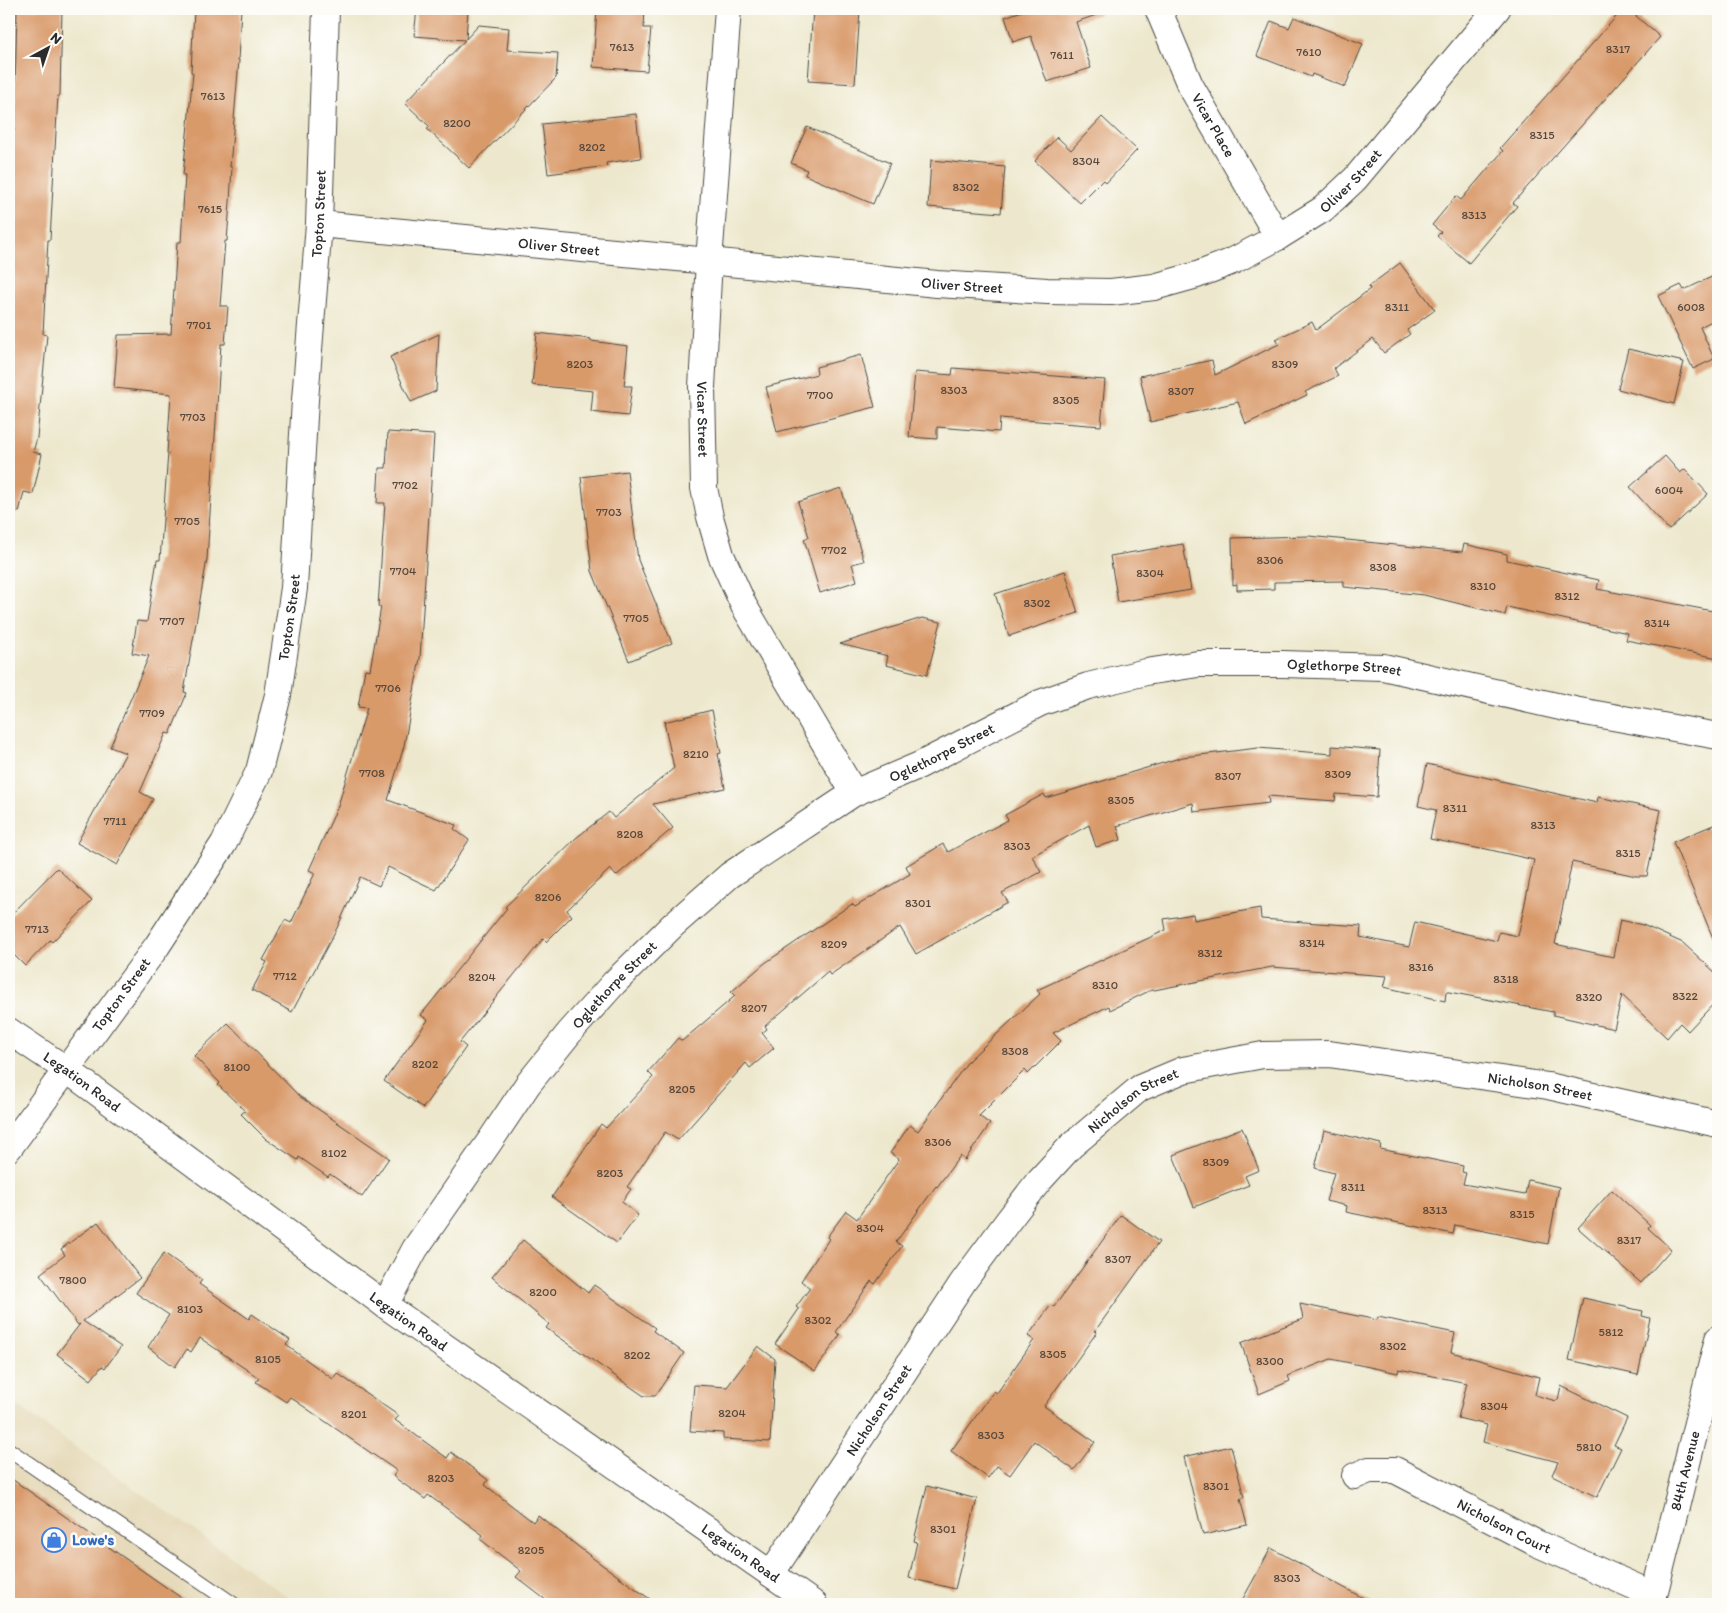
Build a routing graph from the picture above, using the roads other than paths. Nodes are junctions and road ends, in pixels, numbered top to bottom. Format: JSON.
{"nodes":[{"id":1,"x":326,"y":9,"type":"edge"},
{"id":2,"x":728,"y":9,"type":"edge"},
{"id":3,"x":1158,"y":9,"type":"edge"},
{"id":4,"x":1497,"y":9,"type":"edge"},
{"id":5,"x":319,"y":224,"type":"junction"},
{"id":6,"x":1278,"y":237,"type":"junction"},
{"id":7,"x":709,"y":261,"type":"junction"},
{"id":8,"x":1718,"y":736,"type":"edge"},
{"id":9,"x":854,"y":793,"type":"junction"},
{"id":10,"x":9,"y":1031,"type":"edge"},
{"id":11,"x":67,"y":1070,"type":"junction"},
{"id":12,"x":1718,"y":1124,"type":"edge"},
{"id":13,"x":9,"y":1148,"type":"edge"},
{"id":14,"x":385,"y":1305,"type":"junction"},
{"id":15,"x":1718,"y":1339,"type":"edge"},
{"id":16,"x":9,"y":1450,"type":"edge"},
{"id":17,"x":1354,"y":1476,"type":"dead end"},
{"id":18,"x":771,"y":1574,"type":"junction"},
{"id":19,"x":1652,"y":1600,"type":"edge"},
{"id":20,"x":233,"y":1604,"type":"edge"},
{"id":21,"x":814,"y":1604,"type":"edge"}],
"edges":[{"from":1,"to":5,"type":"street","name":"Topton Street"},
{"from":2,"to":7,"type":"street","name":"Vicar Street"},
{"from":3,"to":6,"type":"street","name":"Vicar Place"},
{"from":4,"to":6,"type":"street","name":"Oliver Street"},
{"from":5,"to":7,"type":"street","name":"Oliver Street"},
{"from":5,"to":11,"type":"street","name":"Topton Street"},
{"from":6,"to":7,"type":"street","name":"Oliver Street"},
{"from":7,"to":9,"type":"street","name":"Vicar Street"},
{"from":8,"to":9,"type":"street","name":"Oglethorpe Street"},
{"from":9,"to":14,"type":"street","name":"Oglethorpe Street"},
{"from":10,"to":11,"type":"street","name":"Legation Road"},
{"from":11,"to":13,"type":"street","name":"Topton Street"},
{"from":11,"to":14,"type":"street","name":"Legation Road"},
{"from":12,"to":18,"type":"street","name":"Nicholson Street"},
{"from":14,"to":18,"type":"street","name":"Legation Road"},
{"from":15,"to":19,"type":"street","name":"84th Avenue"},
{"from":16,"to":20,"type":"lane"},
{"from":17,"to":19,"type":"street","name":"Nicholson Court"},
{"from":18,"to":21,"type":"street","name":"Legation Road"}]}
